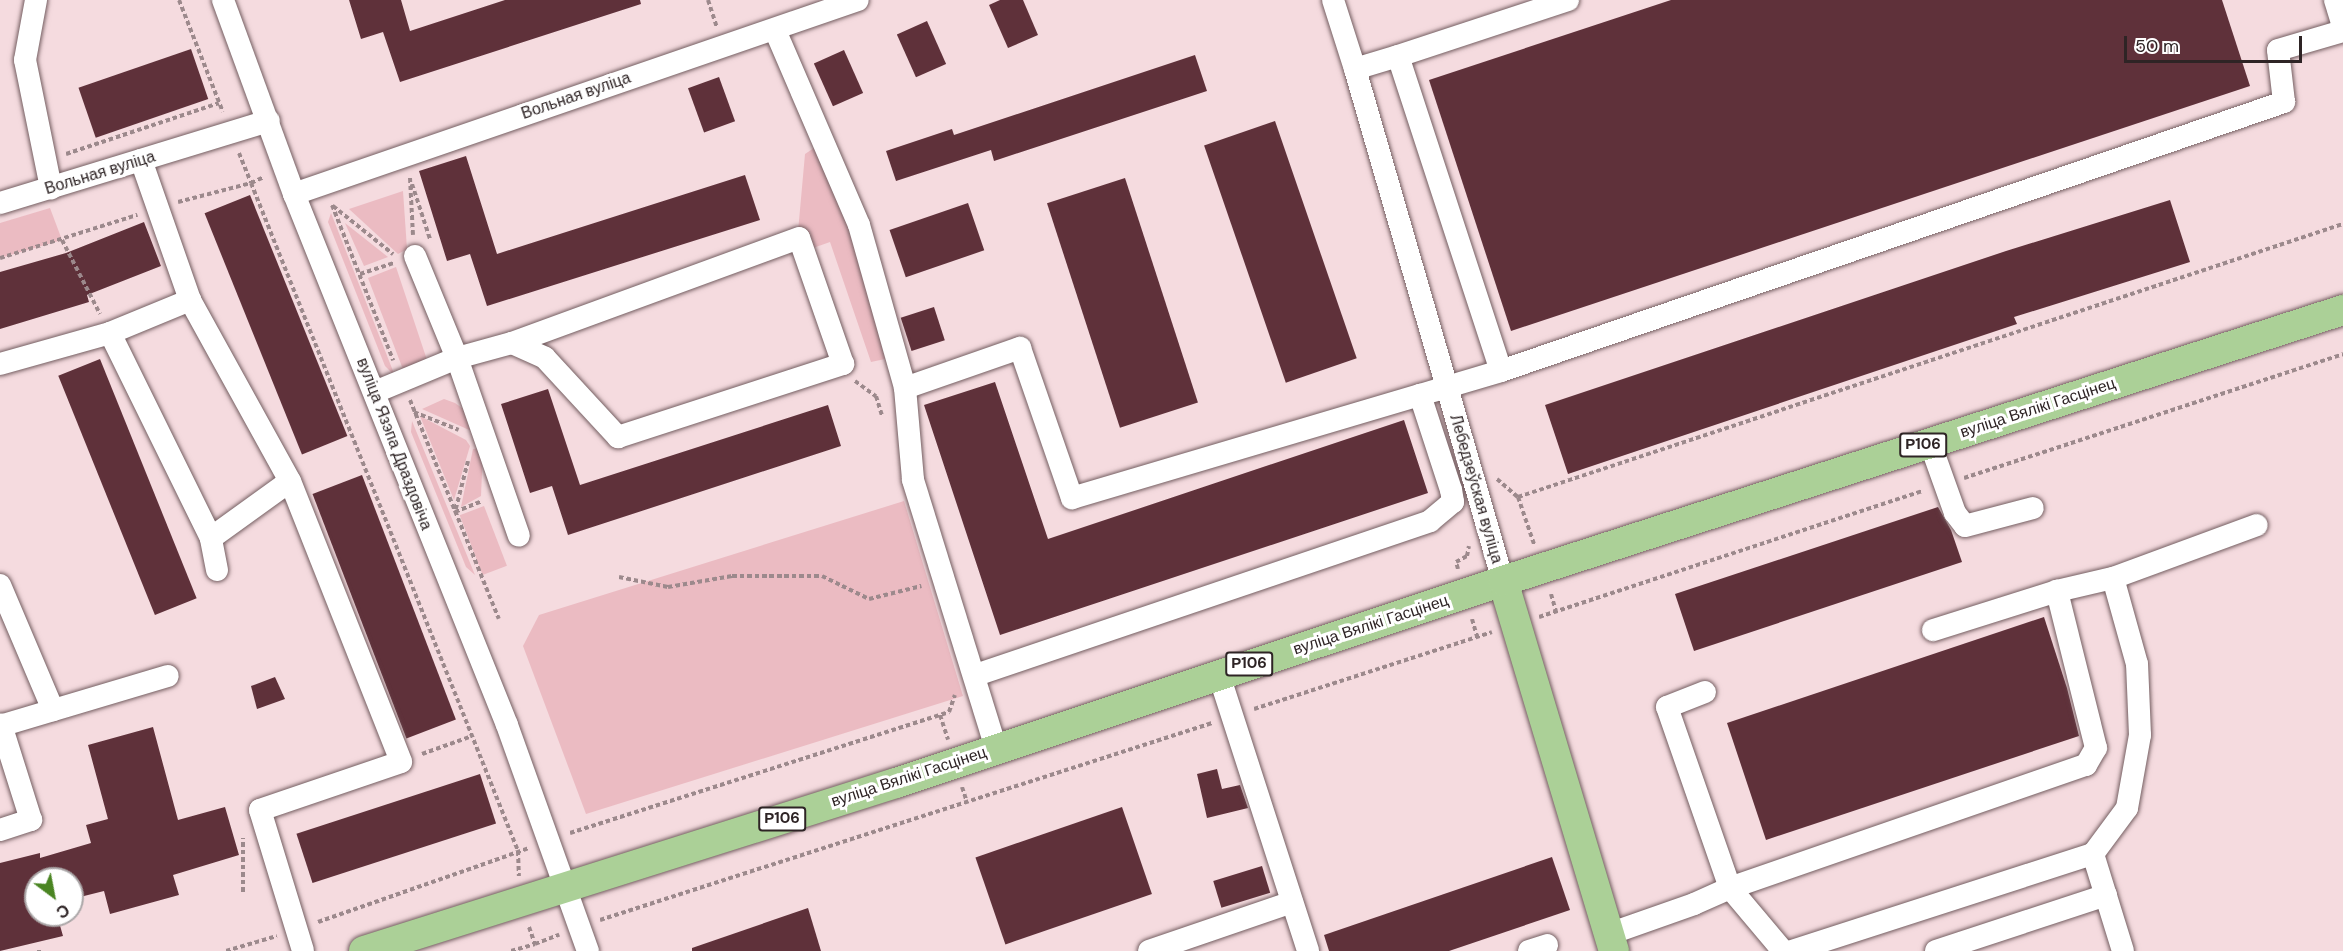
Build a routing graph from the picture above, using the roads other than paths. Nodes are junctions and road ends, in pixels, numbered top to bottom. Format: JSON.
{"nodes":[{"id":1,"x":36,"y":0,"type":"edge"},
{"id":2,"x":223,"y":0,"type":"edge"},
{"id":3,"x":858,"y":0,"type":"edge"},
{"id":4,"x":1333,"y":0,"type":"edge"},
{"id":5,"x":1568,"y":0,"type":"edge"},
{"id":6,"x":2335,"y":0,"type":"edge"},
{"id":7,"x":2343,"y":29,"type":"edge"},
{"id":8,"x":775,"y":30,"type":"junction"},
{"id":9,"x":1398,"y":56,"type":"junction"},
{"id":10,"x":1355,"y":69,"type":"junction"},
{"id":11,"x":269,"y":121,"type":"junction"},
{"id":12,"x":141,"y":160,"type":"junction"},
{"id":13,"x":51,"y":188,"type":"junction"},
{"id":14,"x":294,"y":194,"type":"junction"},
{"id":15,"x":0,"y":203,"type":"edge"},
{"id":16,"x":415,"y":256,"type":"road end"},
{"id":17,"x":190,"y":300,"type":"junction"},
{"id":18,"x":2343,"y":310,"type":"edge"},
{"id":19,"x":110,"y":333,"type":"junction"},
{"id":20,"x":512,"y":343,"type":"junction"},
{"id":21,"x":457,"y":358,"type":"junction"},
{"id":22,"x":0,"y":364,"type":"edge"},
{"id":23,"x":1501,"y":371,"type":"junction"},
{"id":24,"x":1447,"y":386,"type":"junction"},
{"id":25,"x":905,"y":388,"type":"junction"},
{"id":26,"x":375,"y":392,"type":"junction"},
{"id":27,"x":1420,"y":395,"type":"junction"},
{"id":28,"x":1930,"y":443,"type":"junction"},
{"id":29,"x":290,"y":481,"type":"junction"},
{"id":30,"x":2033,"y":508,"type":"dead end"},
{"id":31,"x":2257,"y":525,"type":"dead end"},
{"id":32,"x":519,"y":536,"type":"dead end"},
{"id":33,"x":210,"y":538,"type":"junction"},
{"id":34,"x":217,"y":570,"type":"dead end"},
{"id":35,"x":2113,"y":578,"type":"junction"},
{"id":36,"x":1503,"y":581,"type":"junction"},
{"id":37,"x":0,"y":585,"type":"edge"},
{"id":38,"x":2057,"y":591,"type":"junction"},
{"id":39,"x":1933,"y":630,"type":"dead end"},
{"id":40,"x":976,"y":675,"type":"junction"},
{"id":41,"x":1219,"y":675,"type":"junction"},
{"id":42,"x":168,"y":676,"type":"dead end"},
{"id":43,"x":1706,"y":692,"type":"dead end"},
{"id":44,"x":53,"y":710,"type":"junction"},
{"id":45,"x":1,"y":725,"type":"edge"},
{"id":46,"x":996,"y":748,"type":"junction"},
{"id":47,"x":0,"y":830,"type":"edge"},
{"id":48,"x":2093,"y":854,"type":"junction"},
{"id":49,"x":567,"y":887,"type":"junction"},
{"id":50,"x":1730,"y":888,"type":"junction"},
{"id":51,"x":2106,"y":896,"type":"junction"},
{"id":52,"x":1292,"y":902,"type":"junction"},
{"id":53,"x":300,"y":941,"type":"edge"},
{"id":54,"x":1611,"y":943,"type":"edge"},
{"id":55,"x":364,"y":951,"type":"edge"},
{"id":56,"x":588,"y":951,"type":"edge"},
{"id":57,"x":1149,"y":951,"type":"edge"},
{"id":58,"x":1308,"y":951,"type":"edge"},
{"id":59,"x":1783,"y":951,"type":"edge"},
{"id":60,"x":1792,"y":951,"type":"edge"},
{"id":61,"x":1936,"y":951,"type":"edge"},
{"id":62,"x":2123,"y":951,"type":"edge"}],
"edges":[{"from":1,"to":13,"type":"street"},
{"from":2,"to":11,"type":"street","name":"вуліца Язэпа Драздовіча"},
{"from":3,"to":8,"type":"street","name":"Вольная вуліца"},
{"from":4,"to":10,"type":"street","name":"Лебедзеўская вуліца"},
{"from":5,"to":9,"type":"street"},
{"from":6,"to":7,"type":"street"},
{"from":7,"to":23,"type":"street"},
{"from":8,"to":14,"type":"street","name":"Вольная вуліца"},
{"from":8,"to":25,"type":"street"},
{"from":9,"to":10,"type":"street"},
{"from":9,"to":23,"type":"street"},
{"from":10,"to":24,"type":"street","name":"Лебедзеўская вуліца"},
{"from":11,"to":12,"type":"street","name":"Вольная вуліца"},
{"from":11,"to":14,"type":"street","name":"вуліца Язэпа Драздовіча"},
{"from":12,"to":13,"type":"street","name":"Вольная вуліца"},
{"from":12,"to":17,"type":"street"},
{"from":13,"to":15,"type":"street","name":"Вольная вуліца"},
{"from":14,"to":26,"type":"street","name":"вуліца Язэпа Драздовіча"},
{"from":16,"to":21,"type":"street"},
{"from":17,"to":19,"type":"street"},
{"from":17,"to":29,"type":"street"},
{"from":18,"to":28,"type":"main road","name":"вуліца Вялікі Гасцінец","number":"Р106"},
{"from":19,"to":22,"type":"street"},
{"from":19,"to":33,"type":"street"},
{"from":20,"to":20,"type":"street"},
{"from":20,"to":21,"type":"street"},
{"from":21,"to":26,"type":"street"},
{"from":21,"to":32,"type":"street"},
{"from":23,"to":24,"type":"street"},
{"from":24,"to":27,"type":"street"},
{"from":24,"to":36,"type":"street","name":"Лебедзеўская вуліца"},
{"from":25,"to":27,"type":"street"},
{"from":25,"to":40,"type":"street"},
{"from":26,"to":49,"type":"street","name":"вуліца Язэпа Драздовіча"},
{"from":27,"to":40,"type":"street"},
{"from":28,"to":30,"type":"street"},
{"from":28,"to":36,"type":"main road","name":"вуліца Вялікі Гасцінец","number":"Р106"},
{"from":29,"to":33,"type":"street"},
{"from":29,"to":53,"type":"street"},
{"from":31,"to":35,"type":"street"},
{"from":33,"to":34,"type":"street"},
{"from":35,"to":38,"type":"street"},
{"from":35,"to":48,"type":"street"},
{"from":36,"to":41,"type":"main road","name":"вуліца Вялікі Гасцінец","number":"Р106"},
{"from":36,"to":54,"type":"main road","name":"Лебедзеўская вуліца"},
{"from":37,"to":44,"type":"street"},
{"from":38,"to":39,"type":"street"},
{"from":38,"to":50,"type":"street"},
{"from":40,"to":46,"type":"street"},
{"from":41,"to":46,"type":"main road","name":"вуліца Вялікі Гасцінец","number":"Р106"},
{"from":41,"to":52,"type":"street"},
{"from":42,"to":44,"type":"street"},
{"from":43,"to":50,"type":"street"},
{"from":44,"to":45,"type":"street"},
{"from":45,"to":47,"type":"street"},
{"from":46,"to":49,"type":"main road","name":"вуліца Вялікі Гасцінец","number":"Р106"},
{"from":48,"to":51,"type":"street"},
{"from":48,"to":60,"type":"street"},
{"from":49,"to":55,"type":"main road","name":"вуліца Вялікі Гасцінец","number":"Р106"},
{"from":49,"to":56,"type":"street","name":"вуліца Язэпа Драздовіча"},
{"from":50,"to":54,"type":"street"},
{"from":50,"to":59,"type":"street"},
{"from":51,"to":61,"type":"street"},
{"from":51,"to":62,"type":"street"},
{"from":52,"to":57,"type":"street"},
{"from":52,"to":58,"type":"street"}]}
